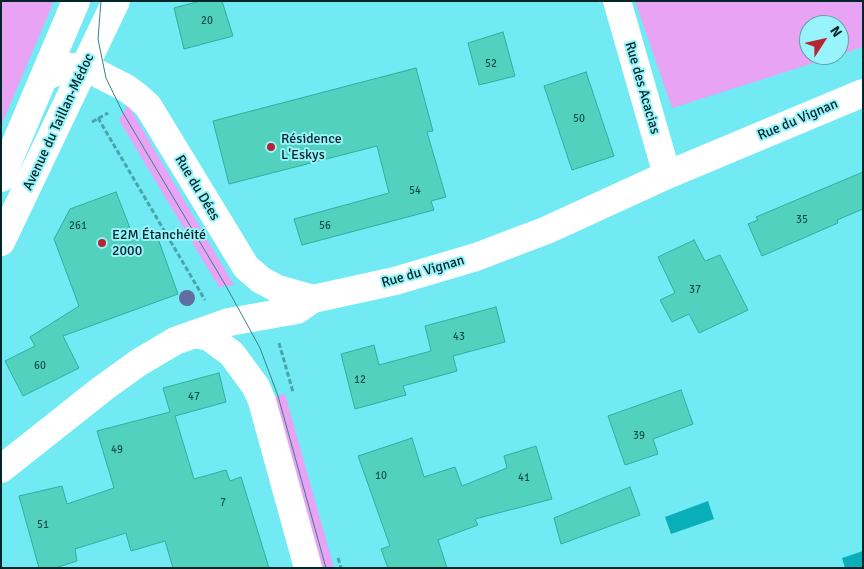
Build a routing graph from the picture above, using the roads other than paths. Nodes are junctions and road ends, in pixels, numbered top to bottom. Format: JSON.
{"nodes":[{"id":1,"x":76,"y":1,"type":"edge"},
{"id":2,"x":116,"y":1,"type":"edge"},
{"id":3,"x":617,"y":1,"type":"edge"},
{"id":4,"x":45,"y":77,"type":"junction"},
{"id":5,"x":80,"y":78,"type":"junction"},
{"id":6,"x":863,"y":92,"type":"edge"},
{"id":7,"x":667,"y":176,"type":"junction"},
{"id":8,"x":1,"y":178,"type":"edge"},
{"id":9,"x":1,"y":242,"type":"edge"},
{"id":10,"x":313,"y":299,"type":"junction"},
{"id":11,"x":194,"y":334,"type":"junction"},
{"id":12,"x":1,"y":469,"type":"edge"},
{"id":13,"x":308,"y":568,"type":"edge"}],
"edges":[{"from":1,"to":4,"type":"street","name":"Avenue du Taillan-Médoc"},
{"from":2,"to":5,"type":"street","name":"Avenue du Taillan-Médoc"},
{"from":3,"to":7,"type":"street","name":"Rue des Acacias"},
{"from":4,"to":5,"type":"street"},
{"from":4,"to":8,"type":"street","name":"Avenue du Taillan-Médoc"},
{"from":5,"to":9,"type":"street","name":"Avenue du Taillan-Médoc"},
{"from":5,"to":10,"type":"street","name":"Rue du Dées"},
{"from":6,"to":7,"type":"street","name":"Rue du Vignan"},
{"from":7,"to":10,"type":"street","name":"Rue du Vignan"},
{"from":10,"to":11,"type":"street","name":"Rue du Vignan"},
{"from":11,"to":12,"type":"street","name":"Rue du Vignan"},
{"from":11,"to":13,"type":"street"}]}
